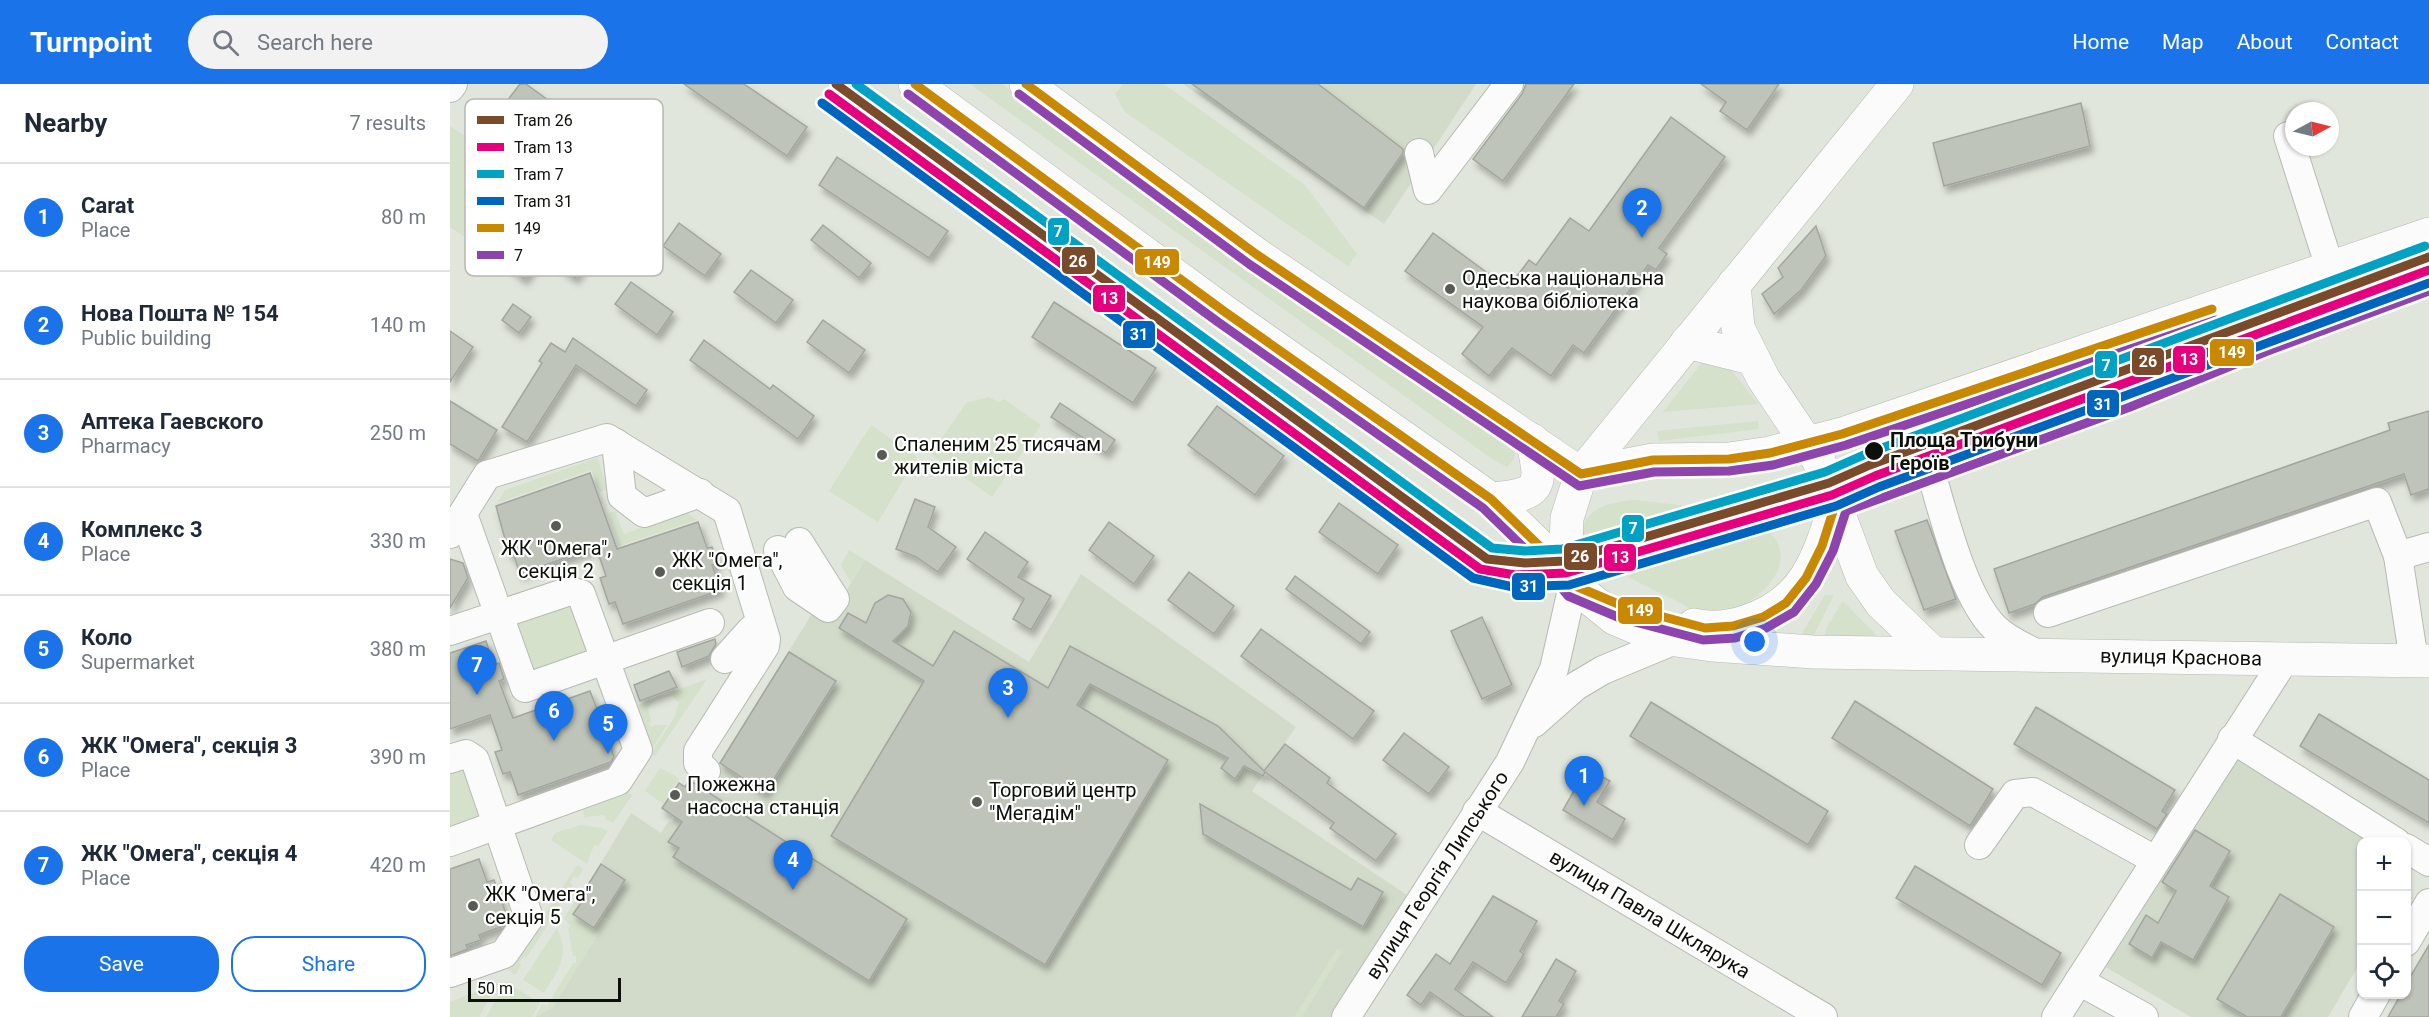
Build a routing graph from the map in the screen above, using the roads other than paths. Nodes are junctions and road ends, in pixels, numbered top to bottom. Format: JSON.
{"nodes":[{"id":1,"x":453,"y":84,"type":"edge"},
{"id":2,"x":915,"y":84,"type":"edge"},
{"id":3,"x":1026,"y":84,"type":"edge"},
{"id":4,"x":1509,"y":84,"type":"edge"},
{"id":5,"x":1897,"y":84,"type":"edge"},
{"id":6,"x":450,"y":88,"type":"edge"},
{"id":7,"x":1419,"y":153,"type":"dead end"},
{"id":8,"x":2294,"y":156,"type":"edge"},
{"id":9,"x":2429,"y":234,"type":"edge"},
{"id":10,"x":2330,"y":268,"type":"junction"},
{"id":11,"x":2429,"y":278,"type":"edge"},
{"id":12,"x":1734,"y":284,"type":"junction"},
{"id":13,"x":1687,"y":342,"type":"junction"},
{"id":14,"x":1751,"y":358,"type":"junction"},
{"id":15,"x":1532,"y":440,"type":"junction"},
{"id":16,"x":1807,"y":442,"type":"junction"},
{"id":17,"x":616,"y":443,"type":"junction"},
{"id":18,"x":1929,"y":466,"type":"junction"},
{"id":19,"x":1581,"y":474,"type":"junction"},
{"id":20,"x":1830,"y":487,"type":"junction"},
{"id":21,"x":700,"y":493,"type":"junction"},
{"id":22,"x":1491,"y":499,"type":"junction"},
{"id":23,"x":456,"y":524,"type":"edge"},
{"id":24,"x":796,"y":540,"type":"dead end"},
{"id":25,"x":2429,"y":547,"type":"edge"},
{"id":26,"x":2398,"y":555,"type":"junction"},
{"id":27,"x":744,"y":562,"type":"junction"},
{"id":28,"x":1567,"y":569,"type":"junction"},
{"id":29,"x":2048,"y":613,"type":"dead end"},
{"id":30,"x":500,"y":614,"type":"junction"},
{"id":31,"x":1705,"y":628,"type":"junction"},
{"id":32,"x":450,"y":631,"type":"edge"},
{"id":33,"x":736,"y":636,"type":"junction"},
{"id":34,"x":1674,"y":640,"type":"junction"},
{"id":35,"x":1933,"y":653,"type":"junction"},
{"id":36,"x":2039,"y":655,"type":"junction"},
{"id":37,"x":606,"y":659,"type":"junction"},
{"id":38,"x":2285,"y":659,"type":"junction"},
{"id":39,"x":2422,"y":661,"type":"edge"},
{"id":40,"x":1526,"y":731,"type":"junction"},
{"id":41,"x":2232,"y":740,"type":"junction"},
{"id":42,"x":450,"y":759,"type":"edge"},
{"id":43,"x":706,"y":771,"type":"dead end"},
{"id":44,"x":1477,"y":811,"type":"junction"},
{"id":45,"x":498,"y":825,"type":"junction"},
{"id":46,"x":2388,"y":837,"type":"edge"},
{"id":47,"x":450,"y":842,"type":"edge"},
{"id":48,"x":1979,"y":845,"type":"dead end"},
{"id":49,"x":2411,"y":851,"type":"edge"},
{"id":50,"x":2155,"y":861,"type":"junction"},
{"id":51,"x":2429,"y":862,"type":"edge"},
{"id":52,"x":2429,"y":903,"type":"edge"},
{"id":53,"x":2411,"y":934,"type":"edge"},
{"id":54,"x":450,"y":973,"type":"edge"},
{"id":55,"x":2079,"y":981,"type":"junction"},
{"id":56,"x":2373,"y":999,"type":"edge"},
{"id":57,"x":1346,"y":1017,"type":"edge"},
{"id":58,"x":1823,"y":1017,"type":"edge"},
{"id":59,"x":2056,"y":1017,"type":"edge"},
{"id":60,"x":2144,"y":1017,"type":"edge"},
{"id":61,"x":2363,"y":1017,"type":"edge"}],
"edges":[{"from":1,"to":6,"type":"street"},
{"from":2,"to":22,"type":"main road"},
{"from":3,"to":15,"type":"main road"},
{"from":4,"to":7,"type":"street"},
{"from":5,"to":12,"type":"main road"},
{"from":8,"to":10,"type":"street"},
{"from":9,"to":10,"type":"main road"},
{"from":10,"to":16,"type":"main road"},
{"from":11,"to":18,"type":"main road"},
{"from":12,"to":13,"type":"main road"},
{"from":12,"to":14,"type":"main road"},
{"from":13,"to":14,"type":"main road"},
{"from":13,"to":19,"type":"main road"},
{"from":14,"to":16,"type":"main road"},
{"from":15,"to":19,"type":"main road"},
{"from":15,"to":22,"type":"main road"},
{"from":16,"to":19,"type":"main road"},
{"from":16,"to":20,"type":"main road"},
{"from":17,"to":21,"type":"street"},
{"from":17,"to":21,"type":"street"},
{"from":17,"to":23,"type":"street"},
{"from":18,"to":20,"type":"main road"},
{"from":18,"to":36,"type":"street"},
{"from":19,"to":28,"type":"main road"},
{"from":20,"to":31,"type":"main road"},
{"from":20,"to":35,"type":"main road"},
{"from":21,"to":27,"type":"street"},
{"from":22,"to":28,"type":"main road"},
{"from":23,"to":30,"type":"street"},
{"from":24,"to":27,"type":"street"},
{"from":25,"to":26,"type":"street"},
{"from":26,"to":29,"type":"street"},
{"from":26,"to":39,"type":"street"},
{"from":27,"to":33,"type":"street"},
{"from":28,"to":31,"type":"main road"},
{"from":28,"to":34,"type":"main road"},
{"from":28,"to":40,"type":"street","name":"вулиця Георгія Липського"},
{"from":30,"to":32,"type":"street"},
{"from":30,"to":37,"type":"street"},
{"from":30,"to":37,"type":"street"},
{"from":31,"to":34,"type":"street","name":"вулиця Георгія Липського"},
{"from":33,"to":37,"type":"street"},
{"from":33,"to":43,"type":"street"},
{"from":34,"to":35,"type":"main road","name":"вулиця Краснова"},
{"from":34,"to":40,"type":"street","name":"вулиця Георгія Липського"},
{"from":35,"to":36,"type":"main road","name":"вулиця Краснова"},
{"from":36,"to":38,"type":"main road","name":"вулиця Краснова"},
{"from":37,"to":45,"type":"street"},
{"from":38,"to":39,"type":"main road","name":"вулиця Краснова"},
{"from":38,"to":41,"type":"street"},
{"from":40,"to":44,"type":"street","name":"вулиця Георгія Липського"},
{"from":41,"to":46,"type":"street"},
{"from":41,"to":50,"type":"street"},
{"from":42,"to":45,"type":"street"},
{"from":44,"to":57,"type":"street","name":"вулиця Георгія Липського"},
{"from":44,"to":58,"type":"street","name":"вулиця Павла Шклярука"},
{"from":45,"to":47,"type":"street"},
{"from":45,"to":54,"type":"street"},
{"from":48,"to":50,"type":"street"},
{"from":49,"to":51,"type":"street"},
{"from":50,"to":55,"type":"street"},
{"from":52,"to":53,"type":"street"},
{"from":55,"to":59,"type":"street"},
{"from":55,"to":60,"type":"street"},
{"from":56,"to":61,"type":"street"}]}
